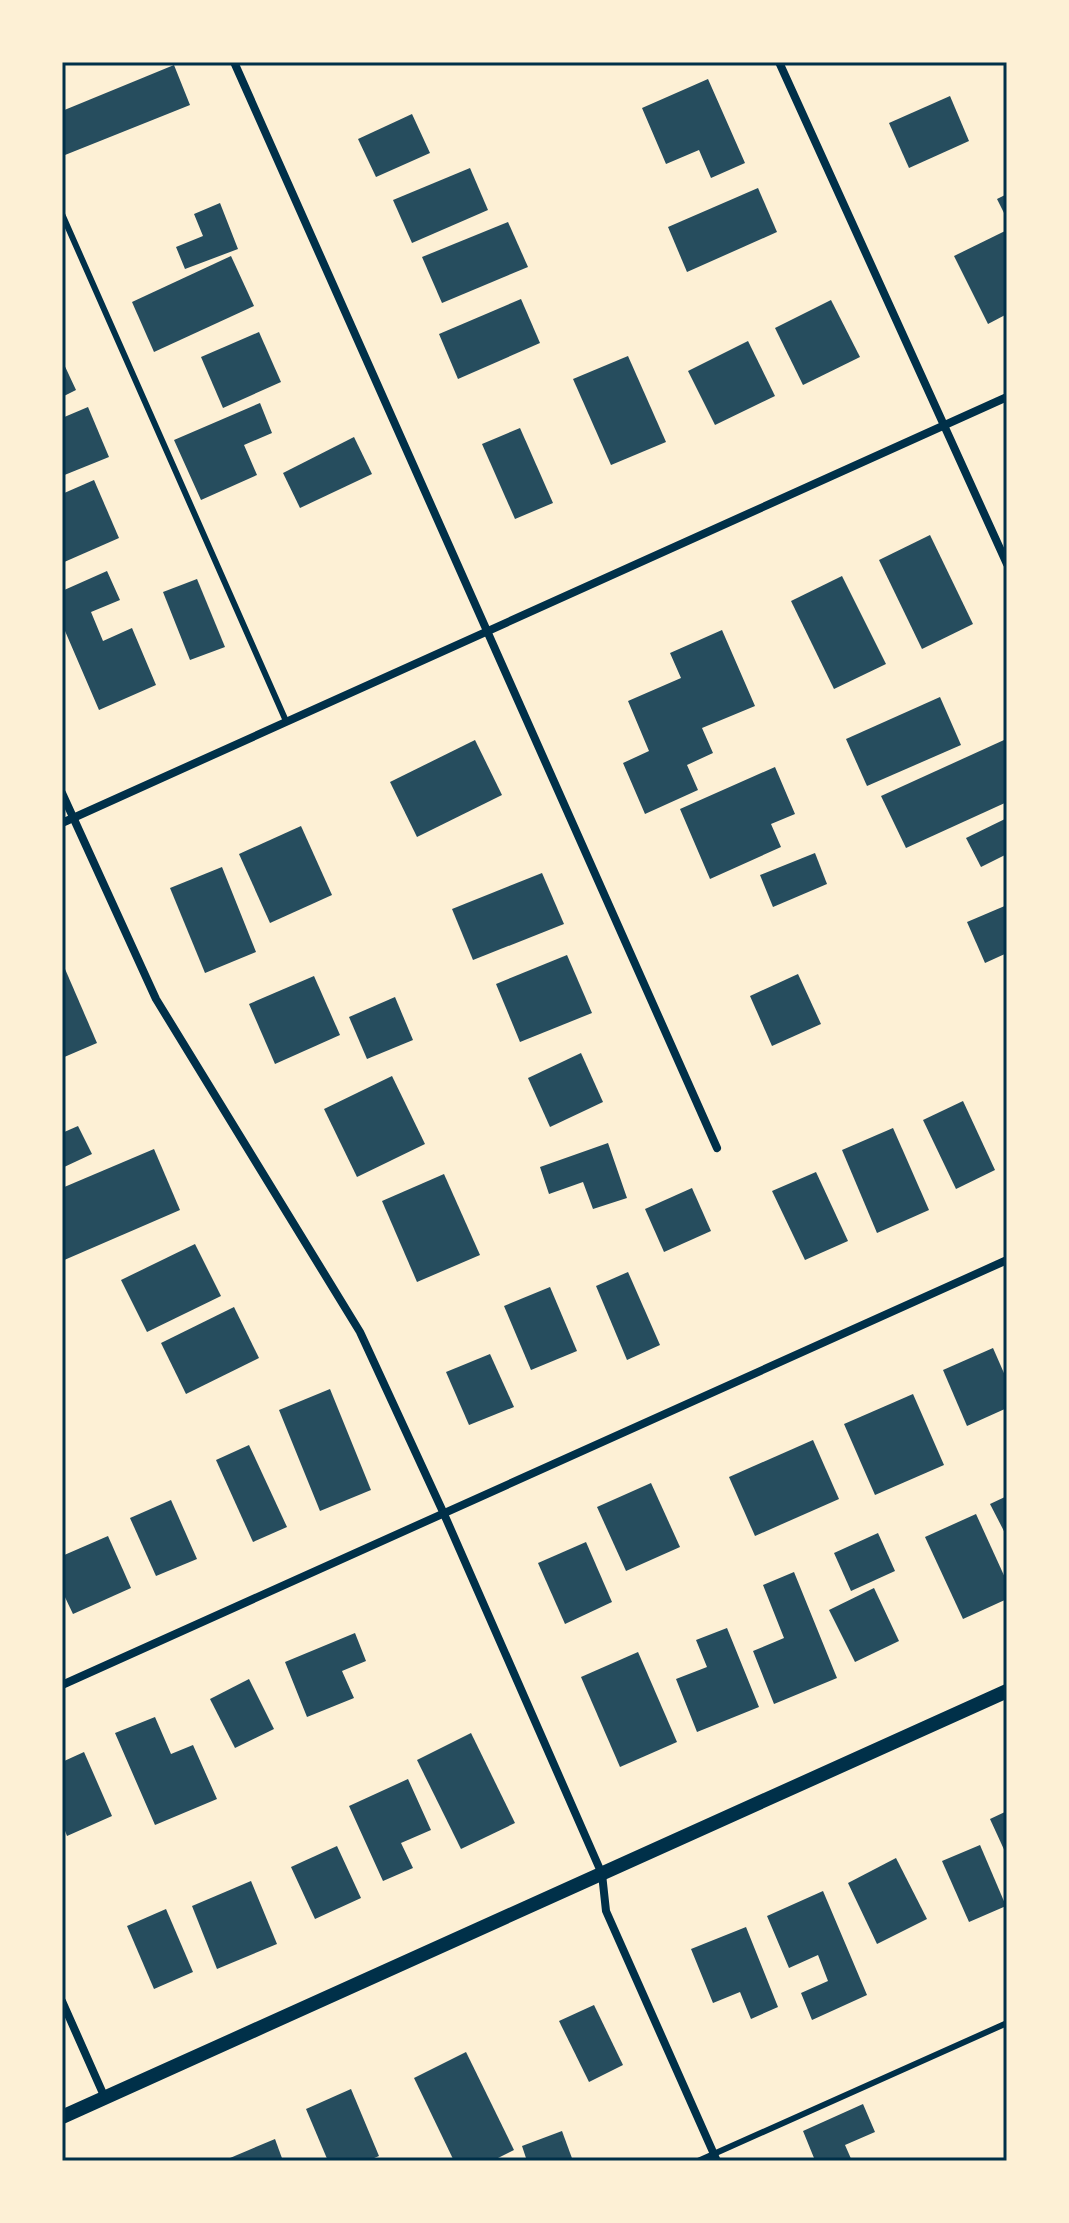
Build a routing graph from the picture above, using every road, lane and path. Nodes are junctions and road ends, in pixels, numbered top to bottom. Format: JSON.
{"nodes":[{"id":1,"x":234,"y":62,"type":"edge"},
{"id":2,"x":779,"y":62,"type":"edge"},
{"id":3,"x":62,"y":214,"type":"edge"},
{"id":4,"x":1007,"y":397,"type":"edge"},
{"id":5,"x":945,"y":425,"type":"junction"},
{"id":6,"x":1007,"y":564,"type":"edge"},
{"id":7,"x":487,"y":630,"type":"junction"},
{"id":8,"x":286,"y":721,"type":"junction"},
{"id":9,"x":62,"y":793,"type":"edge"},
{"id":10,"x":73,"y":818,"type":"junction"},
{"id":11,"x":62,"y":823,"type":"edge"},
{"id":12,"x":717,"y":1148,"type":"dead end"},
{"id":13,"x":1007,"y":1260,"type":"edge"},
{"id":14,"x":444,"y":1514,"type":"junction"},
{"id":15,"x":62,"y":1685,"type":"edge"},
{"id":16,"x":1007,"y":1691,"type":"edge"},
{"id":17,"x":602,"y":1874,"type":"junction"},
{"id":18,"x":62,"y":2001,"type":"edge"},
{"id":19,"x":1007,"y":2023,"type":"edge"},
{"id":20,"x":105,"y":2098,"type":"junction"},
{"id":21,"x":62,"y":2117,"type":"edge"},
{"id":22,"x":715,"y":2157,"type":"edge"},
{"id":23,"x":698,"y":2161,"type":"edge"}],
"edges":[{"from":1,"to":7,"type":"street"},
{"from":2,"to":5,"type":"street"},
{"from":3,"to":8,"type":"lane"},
{"from":4,"to":5,"type":"street"},
{"from":5,"to":6,"type":"street"},
{"from":5,"to":7,"type":"street"},
{"from":7,"to":8,"type":"street"},
{"from":7,"to":12,"type":"street"},
{"from":8,"to":10,"type":"street"},
{"from":9,"to":10,"type":"street"},
{"from":10,"to":11,"type":"street"},
{"from":10,"to":14,"type":"street"},
{"from":13,"to":14,"type":"street"},
{"from":14,"to":15,"type":"street"},
{"from":14,"to":17,"type":"street"},
{"from":16,"to":17,"type":"street"},
{"from":17,"to":20,"type":"street"},
{"from":17,"to":22,"type":"street"},
{"from":18,"to":20,"type":"street"},
{"from":19,"to":22,"type":"lane"},
{"from":20,"to":21,"type":"street"},
{"from":22,"to":23,"type":"lane"}]}
